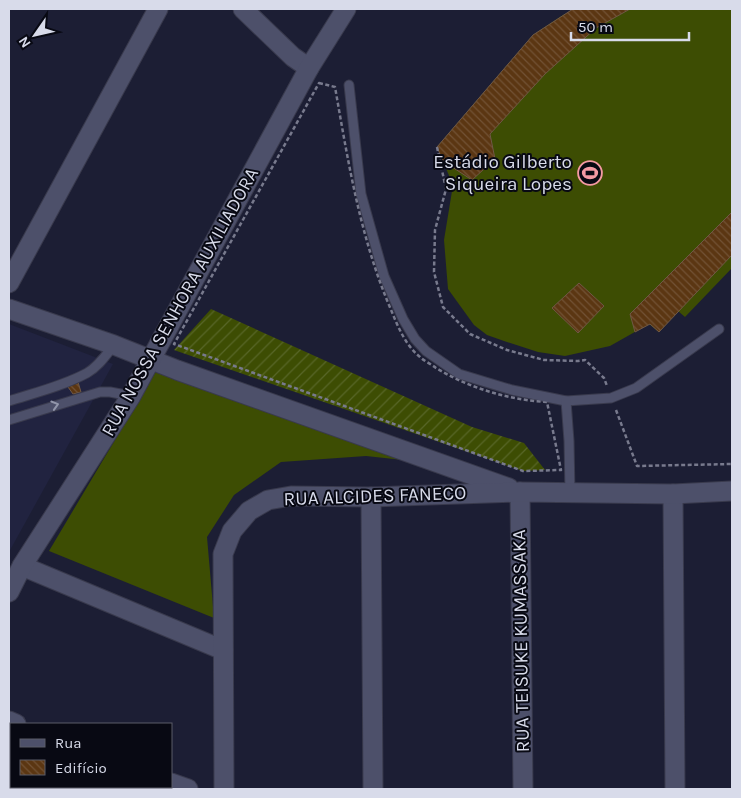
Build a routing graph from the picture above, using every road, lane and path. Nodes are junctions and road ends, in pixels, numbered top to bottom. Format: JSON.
{"nodes":[{"id":1,"x":158,"y":9,"type":"edge"},
{"id":2,"x":243,"y":9,"type":"edge"},
{"id":3,"x":344,"y":9,"type":"edge"},
{"id":4,"x":309,"y":68,"type":"junction"},
{"id":5,"x":348,"y":85,"type":"dead end"},
{"id":6,"x":437,"y":147,"type":"dead end"},
{"id":7,"x":9,"y":283,"type":"edge"},
{"id":8,"x":9,"y":309,"type":"edge"},
{"id":9,"x":719,"y":329,"type":"dead end"},
{"id":10,"x":114,"y":345,"type":"junction"},
{"id":11,"x":151,"y":360,"type":"junction"},
{"id":12,"x":131,"y":396,"type":"junction"},
{"id":13,"x":612,"y":398,"type":"junction"},
{"id":14,"x":9,"y":401,"type":"edge"},
{"id":15,"x":566,"y":401,"type":"junction"},
{"id":16,"x":9,"y":420,"type":"edge"},
{"id":17,"x":732,"y":464,"type":"edge"},
{"id":18,"x":561,"y":470,"type":"joint"},
{"id":19,"x":732,"y":490,"type":"edge"},
{"id":20,"x":520,"y":492,"type":"junction"},
{"id":21,"x":570,"y":493,"type":"junction"},
{"id":22,"x":673,"y":494,"type":"junction"},
{"id":23,"x":372,"y":497,"type":"junction"},
{"id":24,"x":22,"y":566,"type":"junction"},
{"id":25,"x":9,"y":592,"type":"edge"},
{"id":26,"x":223,"y":650,"type":"junction"},
{"id":27,"x":172,"y":783,"type":"edge"},
{"id":28,"x":188,"y":789,"type":"edge"},
{"id":29,"x":224,"y":789,"type":"edge"},
{"id":30,"x":373,"y":789,"type":"edge"},
{"id":31,"x":523,"y":789,"type":"edge"},
{"id":32,"x":676,"y":789,"type":"edge"}],
"edges":[{"from":1,"to":7,"type":"street"},
{"from":2,"to":4,"type":"street"},
{"from":3,"to":4,"type":"street","name":"RUA NOSSA SENHORA AUXILIADORA"},
{"from":4,"to":11,"type":"street","name":"RUA NOSSA SENHORA AUXILIADORA"},
{"from":5,"to":15,"type":"lane"},
{"from":6,"to":13,"type":"path"},
{"from":8,"to":10,"type":"street"},
{"from":9,"to":13,"type":"lane"},
{"from":10,"to":11,"type":"street"},
{"from":10,"to":14,"type":"lane"},
{"from":11,"to":12,"type":"street","name":"RUA NOSSA SENHORA AUXILIADORA"},
{"from":11,"to":20,"type":"street"},
{"from":16,"to":12,"type":"lane","one_way":true},
{"from":12,"to":24,"type":"street","name":"RUA NOSSA SENHORA AUXILIADORA"},
{"from":13,"to":15,"type":"lane"},
{"from":13,"to":17,"type":"path"},
{"from":15,"to":21,"type":"lane"},
{"from":18,"to":18,"type":"path"},
{"from":19,"to":22,"type":"street","name":"RUA ALCIDES FANECO"},
{"from":20,"to":21,"type":"street","name":"RUA ALCIDES FANECO"},
{"from":20,"to":23,"type":"street","name":"RUA ALCIDES FANECO"},
{"from":20,"to":31,"type":"street","name":"RUA TEISUKE KUMASSAKA"},
{"from":21,"to":22,"type":"street","name":"RUA ALCIDES FANECO"},
{"from":22,"to":32,"type":"street"},
{"from":23,"to":26,"type":"street","name":"RUA ALCIDES FANECO"},
{"from":23,"to":30,"type":"street"},
{"from":24,"to":25,"type":"street","name":"RUA NOSSA SENHORA AUXILIADORA"},
{"from":24,"to":26,"type":"street"},
{"from":26,"to":29,"type":"street","name":"RUA ALCIDES FANECO"},
{"from":27,"to":28,"type":"street"}]}
